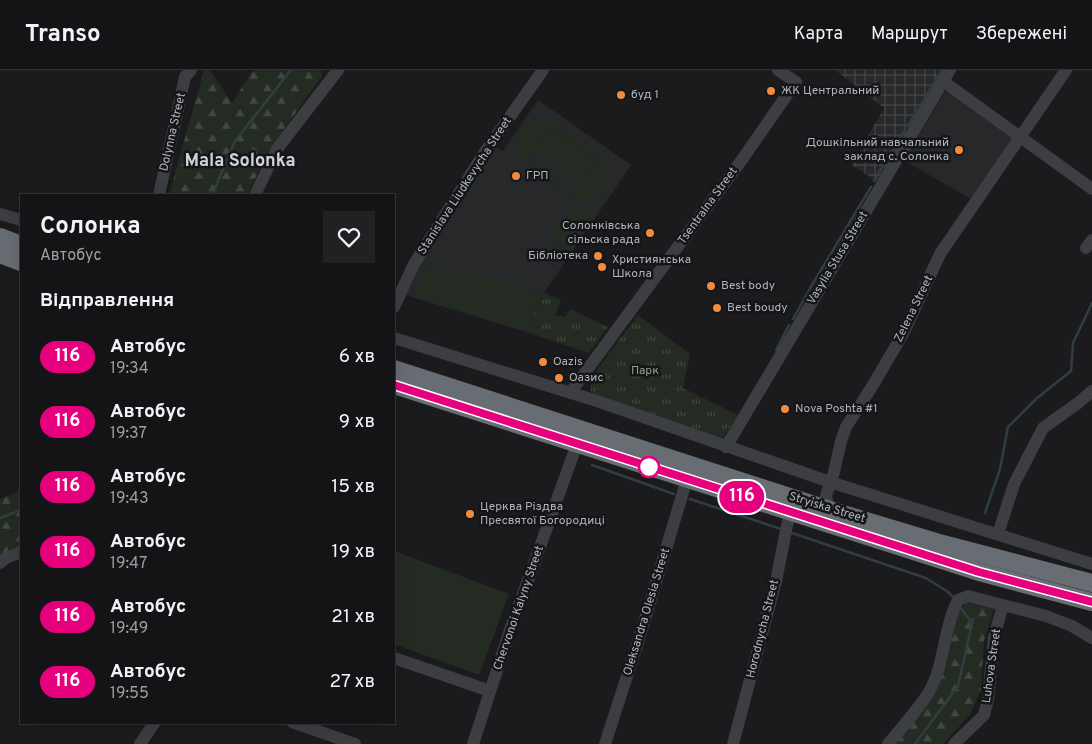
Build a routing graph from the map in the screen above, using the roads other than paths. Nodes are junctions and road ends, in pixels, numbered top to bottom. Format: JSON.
{"nodes":[{"id":1,"x":191,"y":70,"type":"edge"},
{"id":2,"x":338,"y":70,"type":"edge"},
{"id":3,"x":543,"y":70,"type":"edge"},
{"id":4,"x":778,"y":70,"type":"edge"},
{"id":5,"x":950,"y":70,"type":"edge"},
{"id":6,"x":1066,"y":70,"type":"edge"},
{"id":7,"x":943,"y":81,"type":"junction"},
{"id":8,"x":1021,"y":139,"type":"junction"},
{"id":9,"x":1092,"y":189,"type":"edge"},
{"id":10,"x":159,"y":194,"type":"edge"},
{"id":11,"x":255,"y":194,"type":"edge"},
{"id":12,"x":0,"y":214,"type":"edge"},
{"id":13,"x":20,"y":220,"type":"edge"},
{"id":14,"x":0,"y":237,"type":"edge"},
{"id":15,"x":20,"y":245,"type":"edge"},
{"id":16,"x":0,"y":254,"type":"edge"},
{"id":17,"x":20,"y":262,"type":"edge"},
{"id":18,"x":395,"y":305,"type":"edge"},
{"id":19,"x":395,"y":338,"type":"edge"},
{"id":20,"x":395,"y":369,"type":"edge"},
{"id":21,"x":395,"y":385,"type":"edge"},
{"id":22,"x":1092,"y":391,"type":"edge"},
{"id":23,"x":570,"y":393,"type":"junction"},
{"id":24,"x":577,"y":444,"type":"junction"},
{"id":25,"x":726,"y":447,"type":"junction"},
{"id":26,"x":687,"y":479,"type":"junction"},
{"id":27,"x":829,"y":485,"type":"junction"},
{"id":28,"x":805,"y":502,"type":"junction"},
{"id":29,"x":833,"y":511,"type":"junction"},
{"id":30,"x":788,"y":524,"type":"junction"},
{"id":31,"x":998,"y":534,"type":"junction"},
{"id":32,"x":20,"y":552,"type":"edge"},
{"id":33,"x":0,"y":563,"type":"edge"},
{"id":34,"x":1092,"y":564,"type":"edge"},
{"id":35,"x":1092,"y":583,"type":"edge"},
{"id":36,"x":1092,"y":602,"type":"edge"},
{"id":37,"x":1003,"y":605,"type":"junction"},
{"id":38,"x":1092,"y":638,"type":"edge"},
{"id":39,"x":395,"y":658,"type":"edge"},
{"id":40,"x":490,"y":692,"type":"junction"},
{"id":41,"x":153,"y":724,"type":"edge"},
{"id":42,"x":298,"y":724,"type":"edge"},
{"id":43,"x":140,"y":744,"type":"edge"},
{"id":44,"x":355,"y":744,"type":"edge"},
{"id":45,"x":473,"y":744,"type":"edge"},
{"id":46,"x":605,"y":744,"type":"edge"},
{"id":47,"x":733,"y":744,"type":"edge"},
{"id":48,"x":888,"y":744,"type":"edge"},
{"id":49,"x":954,"y":744,"type":"edge"}],
"edges":[{"from":1,"to":10,"type":"street","name":"Dolynna Street"},
{"from":2,"to":11,"type":"street"},
{"from":3,"to":18,"type":"street","name":"Stanislava Liudkevycha Street"},
{"from":4,"to":23,"type":"street","name":"Tsentralna Street"},
{"from":5,"to":7,"type":"street","name":"Vasylia Stusa Street"},
{"from":6,"to":8,"type":"street","name":"Zelena Street"},
{"from":7,"to":8,"type":"street"},
{"from":7,"to":25,"type":"street","name":"Vasylia Stusa Street"},
{"from":8,"to":9,"type":"street"},
{"from":8,"to":27,"type":"street","name":"Zelena Street"},
{"from":12,"to":13,"type":"street"},
{"from":14,"to":15,"type":"highway"},
{"from":16,"to":17,"type":"highway"},
{"from":19,"to":23,"type":"street"},
{"from":20,"to":28,"type":"highway","name":"Stryiska Street"},
{"from":21,"to":24,"type":"highway","name":"Stryiska Street"},
{"from":22,"to":31,"type":"street"},
{"from":23,"to":25,"type":"street"},
{"from":24,"to":26,"type":"highway","name":"Stryiska Street"},
{"from":24,"to":40,"type":"street","name":"Chervonoi Kalyny Street"},
{"from":25,"to":27,"type":"street"},
{"from":26,"to":30,"type":"highway","name":"Stryiska Street"},
{"from":26,"to":46,"type":"street","name":"Oleksandra Olesia Street"},
{"from":27,"to":28,"type":"street"},
{"from":27,"to":29,"type":"street","name":"Zelena Street"},
{"from":27,"to":31,"type":"street"},
{"from":28,"to":29,"type":"highway","name":"Stryiska Street"},
{"from":29,"to":35,"type":"highway","name":"Stryiska Street"},
{"from":30,"to":36,"type":"highway","name":"Stryiska Street"},
{"from":30,"to":47,"type":"street","name":"Horodnycha Street"},
{"from":31,"to":34,"type":"street"},
{"from":32,"to":33,"type":"street"},
{"from":37,"to":38,"type":"street"},
{"from":37,"to":48,"type":"street"},
{"from":37,"to":49,"type":"street","name":"Luhova Street"},
{"from":39,"to":40,"type":"street"},
{"from":40,"to":45,"type":"street","name":"Chervonoi Kalyny Street"},
{"from":41,"to":43,"type":"street"},
{"from":42,"to":44,"type":"street"}]}
